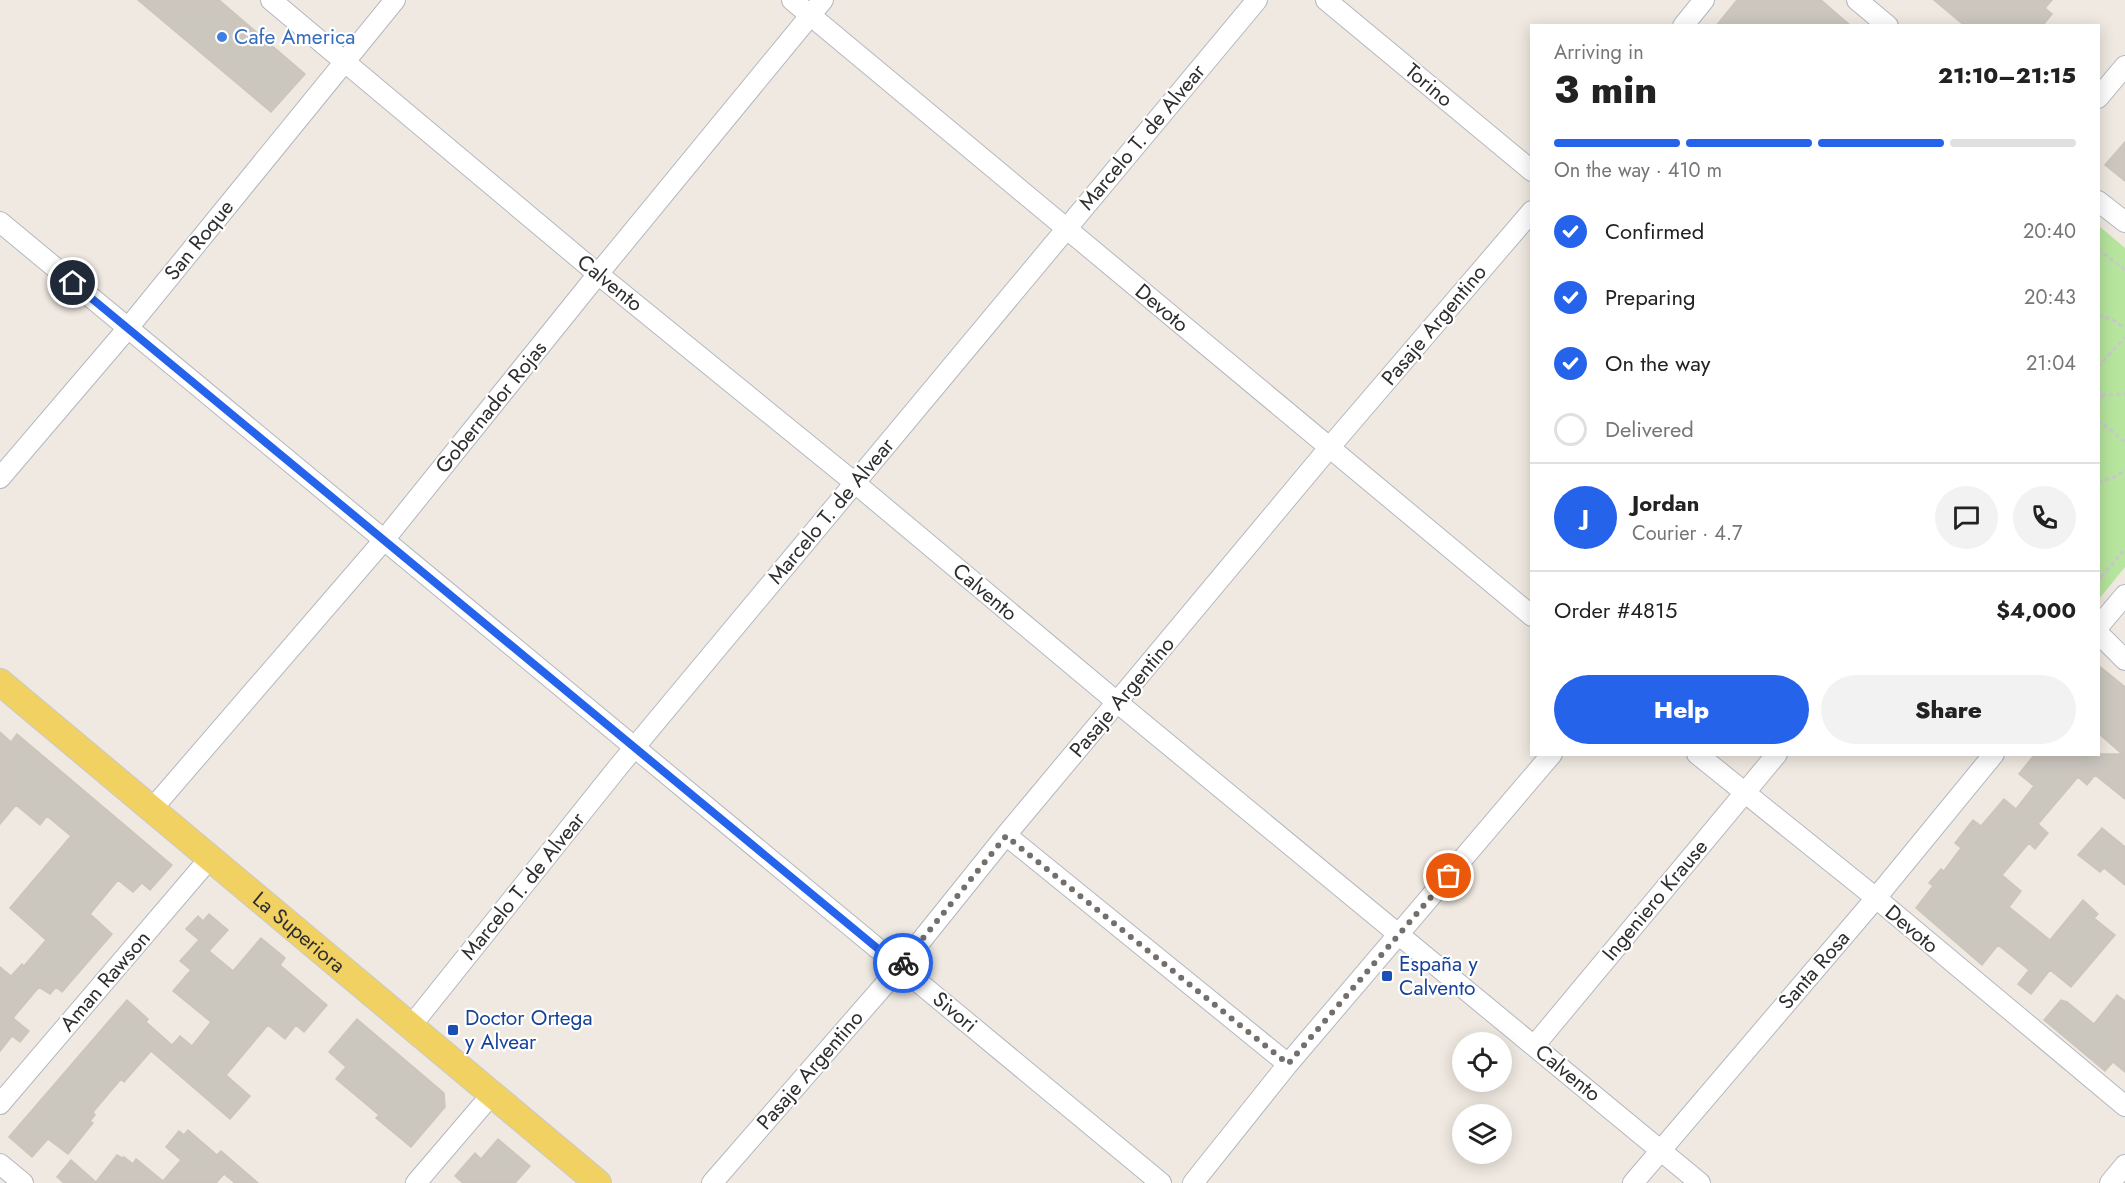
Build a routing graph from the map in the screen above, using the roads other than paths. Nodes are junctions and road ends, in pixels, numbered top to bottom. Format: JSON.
{"nodes":[{"id":1,"x":271,"y":0,"type":"edge"},
{"id":2,"x":395,"y":0,"type":"edge"},
{"id":3,"x":792,"y":0,"type":"edge"},
{"id":4,"x":823,"y":0,"type":"edge"},
{"id":5,"x":1257,"y":0,"type":"edge"},
{"id":6,"x":1326,"y":0,"type":"edge"},
{"id":7,"x":1704,"y":0,"type":"edge"},
{"id":8,"x":1857,"y":0,"type":"edge"},
{"id":9,"x":810,"y":15,"type":"junction"},
{"id":10,"x":1685,"y":24,"type":"edge"},
{"id":11,"x":1886,"y":24,"type":"edge"},
{"id":12,"x":344,"y":61,"type":"junction"},
{"id":13,"x":2125,"y":66,"type":"edge"},
{"id":14,"x":2100,"y":96,"type":"edge"},
{"id":15,"x":1530,"y":169,"type":"edge"},
{"id":16,"x":2100,"y":203,"type":"edge"},
{"id":17,"x":1530,"y":213,"type":"edge"},
{"id":18,"x":0,"y":222,"type":"edge"},
{"id":19,"x":2125,"y":222,"type":"edge"},
{"id":20,"x":1066,"y":229,"type":"junction"},
{"id":21,"x":598,"y":274,"type":"junction"},
{"id":22,"x":128,"y":328,"type":"junction"},
{"id":23,"x":1329,"y":448,"type":"junction"},
{"id":24,"x":0,"y":478,"type":"edge"},
{"id":25,"x":855,"y":483,"type":"junction"},
{"id":26,"x":384,"y":540,"type":"junction"},
{"id":27,"x":2125,"y":595,"type":"edge"},
{"id":28,"x":1530,"y":614,"type":"edge"},
{"id":29,"x":2100,"y":625,"type":"edge"},
{"id":30,"x":2100,"y":635,"type":"edge"},
{"id":31,"x":2125,"y":660,"type":"edge"},
{"id":32,"x":0,"y":682,"type":"edge"},
{"id":33,"x":1118,"y":703,"type":"junction"},
{"id":34,"x":635,"y":747,"type":"junction"},
{"id":35,"x":1550,"y":756,"type":"edge"},
{"id":36,"x":1699,"y":756,"type":"edge"},
{"id":37,"x":1775,"y":756,"type":"edge"},
{"id":38,"x":1992,"y":756,"type":"edge"},
{"id":39,"x":1744,"y":794,"type":"junction"},
{"id":40,"x":152,"y":809,"type":"junction"},
{"id":41,"x":1006,"y":836,"type":"junction"},
{"id":42,"x":210,"y":858,"type":"junction"},
{"id":43,"x":1876,"y":898,"type":"junction"},
{"id":44,"x":1400,"y":934,"type":"junction"},
{"id":45,"x":900,"y":967,"type":"junction"},
{"id":46,"x":411,"y":1026,"type":"junction"},
{"id":47,"x":1534,"y":1046,"type":"junction"},
{"id":48,"x":1288,"y":1064,"type":"junction"},
{"id":49,"x":492,"y":1094,"type":"junction"},
{"id":50,"x":0,"y":1104,"type":"edge"},
{"id":51,"x":2125,"y":1106,"type":"edge"},
{"id":52,"x":1660,"y":1150,"type":"junction"},
{"id":53,"x":0,"y":1164,"type":"edge"},
{"id":54,"x":2125,"y":1165,"type":"edge"},
{"id":55,"x":23,"y":1183,"type":"edge"},
{"id":56,"x":416,"y":1183,"type":"edge"},
{"id":57,"x":598,"y":1183,"type":"edge"},
{"id":58,"x":712,"y":1183,"type":"edge"},
{"id":59,"x":1161,"y":1183,"type":"edge"},
{"id":60,"x":1193,"y":1183,"type":"edge"},
{"id":61,"x":1633,"y":1183,"type":"edge"},
{"id":62,"x":1700,"y":1183,"type":"edge"},
{"id":63,"x":2110,"y":1183,"type":"edge"}],
"edges":[{"from":1,"to":12,"type":"street","name":"Calvento"},
{"from":2,"to":12,"type":"street","name":"San Roque"},
{"from":3,"to":9,"type":"street","name":"Devoto"},
{"from":4,"to":9,"type":"street","name":"Gobernador Rojas"},
{"from":5,"to":20,"type":"street","name":"Marcelo T. de Alvear"},
{"from":6,"to":15,"type":"street","name":"Torino"},
{"from":7,"to":10,"type":"street"},
{"from":8,"to":11,"type":"street"},
{"from":9,"to":20,"type":"street","name":"Devoto"},
{"from":9,"to":21,"type":"street","name":"Gobernador Rojas"},
{"from":12,"to":21,"type":"street","name":"Calvento"},
{"from":12,"to":22,"type":"street","name":"San Roque"},
{"from":13,"to":14,"type":"street"},
{"from":16,"to":19,"type":"street"},
{"from":17,"to":23,"type":"street","name":"Pasaje Argentino"},
{"from":18,"to":22,"type":"street","name":"Sivori"},
{"from":20,"to":23,"type":"street","name":"Devoto"},
{"from":20,"to":25,"type":"street","name":"Marcelo T. de Alvear"},
{"from":21,"to":25,"type":"street","name":"Calvento"},
{"from":21,"to":26,"type":"street","name":"Gobernador Rojas"},
{"from":22,"to":24,"type":"street","name":"San Roque"},
{"from":22,"to":26,"type":"street","name":"Sivori"},
{"from":23,"to":28,"type":"street","name":"Devoto"},
{"from":23,"to":33,"type":"street","name":"Pasaje Argentino"},
{"from":25,"to":33,"type":"street","name":"Calvento"},
{"from":25,"to":34,"type":"street","name":"Marcelo T. de Alvear"},
{"from":26,"to":34,"type":"street","name":"Sivori"},
{"from":26,"to":40,"type":"street","name":"Gobernador Rojas"},
{"from":27,"to":29,"type":"street"},
{"from":30,"to":31,"type":"street"},
{"from":32,"to":40,"type":"main road","name":"La Superiora"},
{"from":33,"to":41,"type":"street","name":"Pasaje Argentino"},
{"from":33,"to":44,"type":"street","name":"Calvento"},
{"from":34,"to":45,"type":"street","name":"Sivori"},
{"from":34,"to":46,"type":"street","name":"Marcelo T. de Alvear"},
{"from":35,"to":44,"type":"street"},
{"from":36,"to":39,"type":"street","name":"Devoto"},
{"from":37,"to":39,"type":"street","name":"Ingeniero Krause"},
{"from":38,"to":43,"type":"street","name":"Santa Rosa"},
{"from":39,"to":43,"type":"street","name":"Devoto"},
{"from":39,"to":47,"type":"street","name":"Ingeniero Krause"},
{"from":40,"to":42,"type":"main road","name":"La Superiora"},
{"from":41,"to":45,"type":"street","name":"Pasaje Argentino"},
{"from":41,"to":48,"type":"street"},
{"from":42,"to":46,"type":"main road","name":"La Superiora"},
{"from":42,"to":50,"type":"street","name":"Aman Rawson"},
{"from":43,"to":51,"type":"street","name":"Devoto"},
{"from":43,"to":52,"type":"street","name":"Santa Rosa"},
{"from":44,"to":47,"type":"street","name":"Calvento"},
{"from":44,"to":48,"type":"street"},
{"from":45,"to":58,"type":"street","name":"Pasaje Argentino"},
{"from":45,"to":59,"type":"street","name":"Sivori"},
{"from":46,"to":49,"type":"main road","name":"La Superiora"},
{"from":47,"to":52,"type":"street","name":"Calvento"},
{"from":48,"to":60,"type":"street"},
{"from":49,"to":56,"type":"street"},
{"from":49,"to":57,"type":"main road","name":"La Superiora"},
{"from":52,"to":61,"type":"street","name":"Santa Rosa"},
{"from":52,"to":62,"type":"street","name":"Calvento"},
{"from":53,"to":55,"type":"street"},
{"from":54,"to":63,"type":"street"}]}
